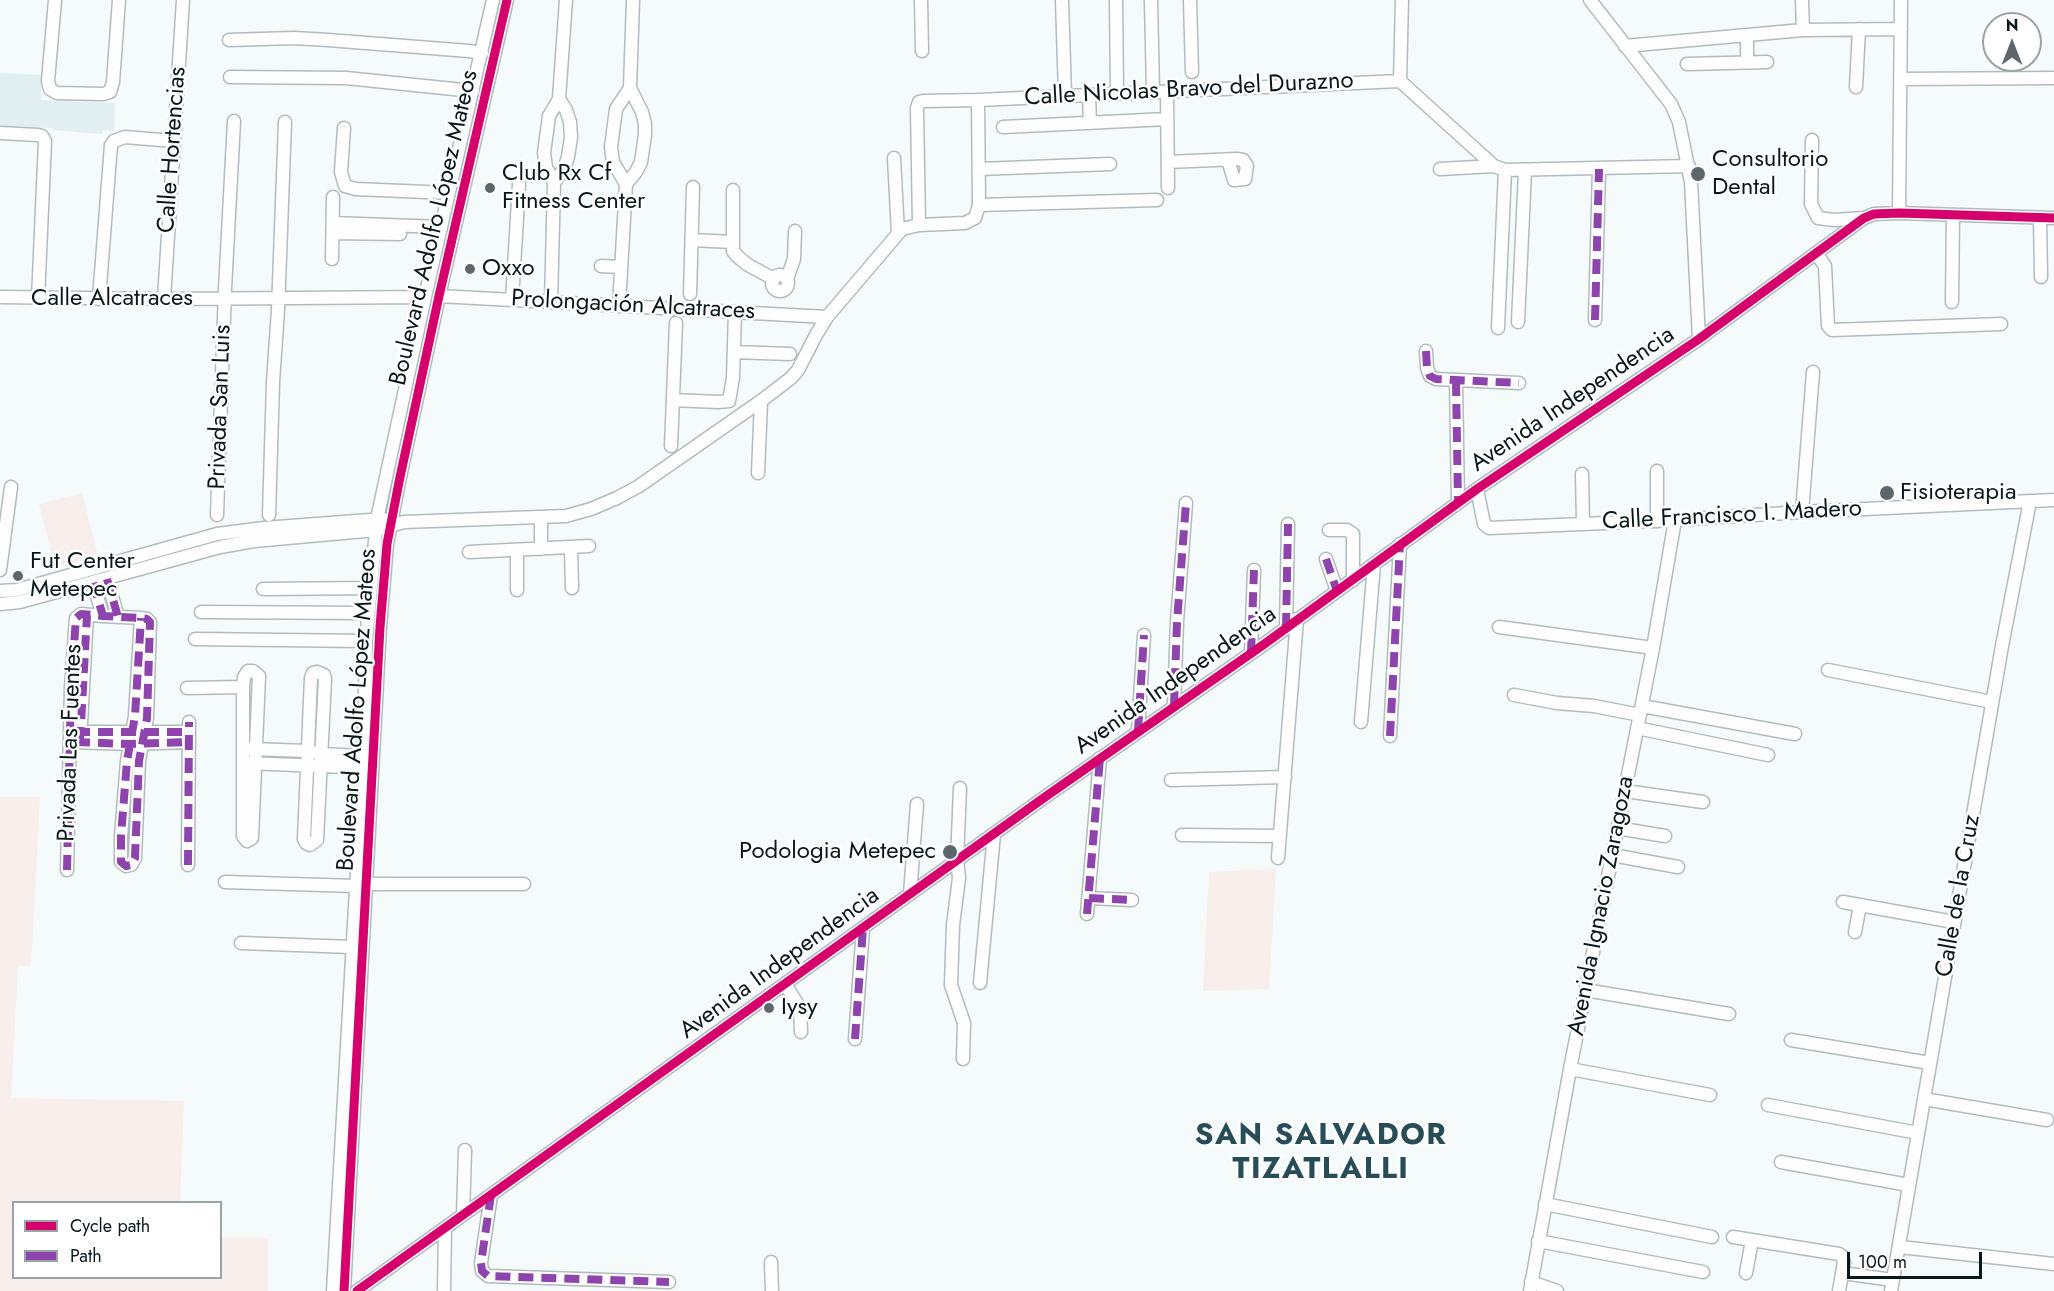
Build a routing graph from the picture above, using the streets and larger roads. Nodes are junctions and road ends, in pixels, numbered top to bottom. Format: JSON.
{"nodes":[{"id":1,"x":55,"y":0,"type":"edge"},
{"id":2,"x":119,"y":0,"type":"edge"},
{"id":3,"x":183,"y":0,"type":"edge"},
{"id":4,"x":493,"y":0,"type":"edge"},
{"id":5,"x":507,"y":0,"type":"edge"},
{"id":6,"x":566,"y":0,"type":"edge"},
{"id":7,"x":633,"y":0,"type":"edge"},
{"id":8,"x":921,"y":0,"type":"edge"},
{"id":9,"x":1062,"y":0,"type":"edge"},
{"id":10,"x":1116,"y":0,"type":"edge"},
{"id":11,"x":1151,"y":0,"type":"edge"},
{"id":12,"x":1191,"y":0,"type":"edge"},
{"id":13,"x":1402,"y":0,"type":"edge"},
{"id":14,"x":1590,"y":0,"type":"edge"},
{"id":15,"x":1802,"y":0,"type":"edge"},
{"id":16,"x":1901,"y":0,"type":"edge"},
{"id":17,"x":1858,"y":29,"type":"junction"},
{"id":18,"x":1901,"y":29,"type":"junction"},
{"id":19,"x":1803,"y":30,"type":"junction"},
{"id":20,"x":1747,"y":35,"type":"junction"},
{"id":21,"x":228,"y":40,"type":"dead end"},
{"id":22,"x":1625,"y":46,"type":"junction"},
{"id":23,"x":922,"y":51,"type":"dead end"},
{"id":24,"x":482,"y":53,"type":"junction"},
{"id":25,"x":1747,"y":62,"type":"junction"},
{"id":26,"x":1767,"y":62,"type":"dead end"},
{"id":27,"x":1687,"y":64,"type":"dead end"},
{"id":28,"x":1192,"y":72,"type":"dead end"},
{"id":29,"x":230,"y":77,"type":"dead end"},
{"id":30,"x":2054,"y":78,"type":"edge"},
{"id":31,"x":1901,"y":79,"type":"junction"},
{"id":32,"x":1400,"y":81,"type":"junction"},
{"id":33,"x":1856,"y":87,"type":"dead end"},
{"id":34,"x":630,"y":88,"type":"junction"},
{"id":35,"x":473,"y":91,"type":"junction"},
{"id":36,"x":1154,"y":91,"type":"junction"},
{"id":37,"x":1167,"y":91,"type":"junction"},
{"id":38,"x":1117,"y":93,"type":"junction"},
{"id":39,"x":1089,"y":94,"type":"junction"},
{"id":40,"x":1065,"y":95,"type":"junction"},
{"id":41,"x":559,"y":99,"type":"junction"},
{"id":42,"x":978,"y":100,"type":"junction"},
{"id":43,"x":1167,"y":119,"type":"junction"},
{"id":44,"x":234,"y":121,"type":"dead end"},
{"id":45,"x":285,"y":122,"type":"dead end"},
{"id":46,"x":1090,"y":123,"type":"junction"},
{"id":47,"x":1003,"y":127,"type":"dead end"},
{"id":48,"x":344,"y":128,"type":"dead end"},
{"id":49,"x":0,"y":133,"type":"edge"},
{"id":50,"x":1812,"y":140,"type":"dead end"},
{"id":51,"x":173,"y":141,"type":"junction"},
{"id":52,"x":894,"y":158,"type":"dead end"},
{"id":53,"x":1228,"y":160,"type":"dead end"},
{"id":54,"x":1168,"y":162,"type":"junction"},
{"id":55,"x":1110,"y":164,"type":"dead end"},
{"id":56,"x":1689,"y":166,"type":"junction"},
{"id":57,"x":1500,"y":168,"type":"junction"},
{"id":58,"x":979,"y":169,"type":"junction"},
{"id":59,"x":1440,"y":169,"type":"dead end"},
{"id":60,"x":1599,"y":169,"type":"junction"},
{"id":61,"x":1525,"y":171,"type":"junction"},
{"id":62,"x":554,"y":183,"type":"junction"},
{"id":63,"x":519,"y":184,"type":"dead end"},
{"id":64,"x":626,"y":184,"type":"junction"},
{"id":65,"x":693,"y":187,"type":"dead end"},
{"id":66,"x":1168,"y":188,"type":"dead end"},
{"id":67,"x":733,"y":190,"type":"dead end"},
{"id":68,"x":449,"y":193,"type":"junction"},
{"id":69,"x":333,"y":197,"type":"dead end"},
{"id":70,"x":1157,"y":200,"type":"dead end"},
{"id":71,"x":979,"y":205,"type":"junction"},
{"id":72,"x":1899,"y":213,"type":"junction"},
{"id":73,"x":1953,"y":215,"type":"junction"},
{"id":74,"x":1864,"y":218,"type":"junction"},
{"id":75,"x":2040,"y":218,"type":"junction"},
{"id":76,"x":2054,"y":218,"type":"edge"},
{"id":77,"x":919,"y":225,"type":"junction"},
{"id":78,"x":333,"y":228,"type":"junction"},
{"id":79,"x":440,"y":230,"type":"junction"},
{"id":80,"x":795,"y":231,"type":"dead end"},
{"id":81,"x":898,"y":233,"type":"junction"},
{"id":82,"x":692,"y":240,"type":"junction"},
{"id":83,"x":732,"y":242,"type":"junction"},
{"id":84,"x":1816,"y":253,"type":"junction"},
{"id":85,"x":332,"y":259,"type":"dead end"},
{"id":86,"x":601,"y":266,"type":"dead end"},
{"id":87,"x":621,"y":267,"type":"junction"},
{"id":88,"x":2041,"y":277,"type":"dead end"},
{"id":89,"x":774,"y":279,"type":"junction"},
{"id":90,"x":787,"y":279,"type":"junction"},
{"id":91,"x":781,"y":291,"type":"junction"},
{"id":92,"x":690,"y":294,"type":"dead end"},
{"id":93,"x":439,"y":296,"type":"junction"},
{"id":94,"x":0,"y":297,"type":"edge"},
{"id":95,"x":424,"y":297,"type":"junction"},
{"id":96,"x":278,"y":298,"type":"junction"},
{"id":97,"x":38,"y":299,"type":"junction"},
{"id":98,"x":99,"y":299,"type":"junction"},
{"id":99,"x":164,"y":299,"type":"junction"},
{"id":100,"x":225,"y":299,"type":"junction"},
{"id":101,"x":512,"y":300,"type":"junction"},
{"id":102,"x":551,"y":302,"type":"junction"},
{"id":103,"x":1952,"y":302,"type":"dead end"},
{"id":104,"x":619,"y":306,"type":"junction"},
{"id":105,"x":735,"y":312,"type":"junction"},
{"id":106,"x":780,"y":314,"type":"junction"},
{"id":107,"x":827,"y":318,"type":"junction"},
{"id":108,"x":1595,"y":320,"type":"dead end"},
{"id":109,"x":1518,"y":322,"type":"dead end"},
{"id":110,"x":676,"y":323,"type":"dead end"},
{"id":111,"x":2001,"y":324,"type":"dead end"},
{"id":112,"x":1497,"y":328,"type":"dead end"},
{"id":113,"x":1699,"y":339,"type":"junction"},
{"id":114,"x":1426,"y":351,"type":"dead end"},
{"id":115,"x":734,"y":352,"type":"junction"},
{"id":116,"x":790,"y":354,"type":"dead end"},
{"id":117,"x":1813,"y":372,"type":"dead end"},
{"id":118,"x":1456,"y":381,"type":"junction"},
{"id":119,"x":1519,"y":383,"type":"dead end"},
{"id":120,"x":673,"y":400,"type":"junction"},
{"id":121,"x":761,"y":401,"type":"junction"},
{"id":122,"x":671,"y":447,"type":"dead end"},
{"id":123,"x":1657,"y":471,"type":"dead end"},
{"id":124,"x":759,"y":473,"type":"dead end"},
{"id":125,"x":1582,"y":474,"type":"dead end"},
{"id":126,"x":11,"y":487,"type":"dead end"},
{"id":127,"x":1477,"y":489,"type":"junction"},
{"id":128,"x":2054,"y":500,"type":"edge"},
{"id":129,"x":2030,"y":501,"type":"junction"},
{"id":130,"x":1186,"y":503,"type":"dead end"},
{"id":131,"x":1458,"y":503,"type":"junction"},
{"id":132,"x":1802,"y":512,"type":"junction"},
{"id":133,"x":217,"y":515,"type":"dead end"},
{"id":134,"x":269,"y":515,"type":"dead end"},
{"id":135,"x":541,"y":518,"type":"junction"},
{"id":136,"x":1675,"y":520,"type":"junction"},
{"id":137,"x":1657,"y":521,"type":"junction"},
{"id":138,"x":390,"y":523,"type":"junction"},
{"id":139,"x":1288,"y":524,"type":"dead end"},
{"id":140,"x":1584,"y":524,"type":"junction"},
{"id":141,"x":376,"y":525,"type":"junction"},
{"id":142,"x":1329,"y":530,"type":"dead end"},
{"id":143,"x":217,"y":534,"type":"junction"},
{"id":144,"x":1401,"y":544,"type":"junction"},
{"id":145,"x":589,"y":546,"type":"dead end"},
{"id":146,"x":220,"y":548,"type":"junction"},
{"id":147,"x":571,"y":548,"type":"junction"},
{"id":148,"x":541,"y":549,"type":"junction"},
{"id":149,"x":518,"y":550,"type":"junction"},
{"id":150,"x":469,"y":552,"type":"dead end"},
{"id":151,"x":1326,"y":559,"type":"dead end"},
{"id":152,"x":1374,"y":564,"type":"junction"},
{"id":153,"x":0,"y":570,"type":"edge"},
{"id":154,"x":1254,"y":570,"type":"dead end"},
{"id":155,"x":107,"y":579,"type":"junction"},
{"id":156,"x":1353,"y":580,"type":"junction"},
{"id":157,"x":93,"y":583,"type":"junction"},
{"id":158,"x":370,"y":588,"type":"junction"},
{"id":159,"x":572,"y":588,"type":"dead end"},
{"id":160,"x":263,"y":589,"type":"dead end"},
{"id":161,"x":517,"y":590,"type":"dead end"},
{"id":162,"x":0,"y":591,"type":"edge"},
{"id":163,"x":1337,"y":591,"type":"junction"},
{"id":164,"x":0,"y":604,"type":"edge"},
{"id":165,"x":201,"y":612,"type":"dead end"},
{"id":166,"x":368,"y":613,"type":"junction"},
{"id":167,"x":103,"y":616,"type":"junction"},
{"id":168,"x":118,"y":617,"type":"junction"},
{"id":169,"x":1297,"y":619,"type":"junction"},
{"id":170,"x":1499,"y":627,"type":"dead end"},
{"id":171,"x":1286,"y":628,"type":"junction"},
{"id":172,"x":1144,"y":635,"type":"dead end"},
{"id":173,"x":195,"y":639,"type":"dead end"},
{"id":174,"x":366,"y":641,"type":"junction"},
{"id":175,"x":1653,"y":648,"type":"junction"},
{"id":176,"x":1251,"y":653,"type":"junction"},
{"id":177,"x":1828,"y":670,"type":"dead end"},
{"id":178,"x":243,"y":687,"type":"junction"},
{"id":179,"x":188,"y":688,"type":"dead end"},
{"id":180,"x":1514,"y":695,"type":"dead end"},
{"id":181,"x":1992,"y":702,"type":"junction"},
{"id":182,"x":1174,"y":706,"type":"junction"},
{"id":183,"x":1641,"y":710,"type":"junction"},
{"id":184,"x":1361,"y":722,"type":"dead end"},
{"id":185,"x":1637,"y":728,"type":"junction"},
{"id":186,"x":1138,"y":732,"type":"junction"},
{"id":187,"x":1796,"y":734,"type":"dead end"},
{"id":188,"x":1390,"y":736,"type":"dead end"},
{"id":189,"x":75,"y":737,"type":"junction"},
{"id":190,"x":137,"y":738,"type":"junction"},
{"id":191,"x":243,"y":749,"type":"junction"},
{"id":192,"x":256,"y":749,"type":"junction"},
{"id":193,"x":308,"y":751,"type":"junction"},
{"id":194,"x":1768,"y":755,"type":"dead end"},
{"id":195,"x":1100,"y":758,"type":"junction"},
{"id":196,"x":316,"y":762,"type":"junction"},
{"id":197,"x":249,"y":763,"type":"junction"},
{"id":198,"x":366,"y":764,"type":"junction"},
{"id":199,"x":1285,"y":777,"type":"junction"},
{"id":200,"x":1171,"y":780,"type":"dead end"},
{"id":201,"x":960,"y":788,"type":"dead end"},
{"id":202,"x":1625,"y":791,"type":"junction"},
{"id":203,"x":1703,"y":802,"type":"dead end"},
{"id":204,"x":916,"y":804,"type":"dead end"},
{"id":205,"x":122,"y":808,"type":"junction"},
{"id":206,"x":135,"y":809,"type":"junction"},
{"id":207,"x":1617,"y":828,"type":"junction"},
{"id":208,"x":994,"y":834,"type":"junction"},
{"id":209,"x":1182,"y":835,"type":"dead end"},
{"id":210,"x":1280,"y":836,"type":"junction"},
{"id":211,"x":1665,"y":836,"type":"dead end"},
{"id":212,"x":1612,"y":855,"type":"junction"},
{"id":213,"x":1278,"y":858,"type":"dead end"},
{"id":214,"x":957,"y":860,"type":"junction"},
{"id":215,"x":188,"y":865,"type":"dead end"},
{"id":216,"x":1678,"y":867,"type":"dead end"},
{"id":217,"x":67,"y":870,"type":"dead end"},
{"id":218,"x":225,"y":882,"type":"dead end"},
{"id":219,"x":524,"y":884,"type":"dead end"},
{"id":220,"x":361,"y":885,"type":"junction"},
{"id":221,"x":910,"y":894,"type":"junction"},
{"id":222,"x":1089,"y":898,"type":"junction"},
{"id":223,"x":1132,"y":900,"type":"dead end"},
{"id":224,"x":1843,"y":902,"type":"dead end"},
{"id":225,"x":1860,"y":905,"type":"junction"},
{"id":226,"x":1087,"y":914,"type":"dead end"},
{"id":227,"x":1954,"y":922,"type":"junction"},
{"id":228,"x":863,"y":928,"type":"junction"},
{"id":229,"x":1855,"y":932,"type":"dead end"},
{"id":230,"x":241,"y":943,"type":"dead end"},
{"id":231,"x":352,"y":947,"type":"junction"},
{"id":232,"x":980,"y":983,"type":"dead end"},
{"id":233,"x":785,"y":984,"type":"junction"},
{"id":234,"x":1585,"y":990,"type":"junction"},
{"id":235,"x":1729,"y":1014,"type":"dead end"},
{"id":236,"x":801,"y":1032,"type":"dead end"},
{"id":237,"x":855,"y":1039,"type":"dead end"},
{"id":238,"x":1791,"y":1040,"type":"dead end"},
{"id":239,"x":963,"y":1059,"type":"dead end"},
{"id":240,"x":1930,"y":1063,"type":"junction"},
{"id":241,"x":1570,"y":1069,"type":"junction"},
{"id":242,"x":1710,"y":1095,"type":"dead end"},
{"id":243,"x":1924,"y":1099,"type":"junction"},
{"id":244,"x":1768,"y":1105,"type":"dead end"},
{"id":245,"x":2047,"y":1120,"type":"dead end"},
{"id":246,"x":1918,"y":1133,"type":"junction"},
{"id":247,"x":465,"y":1150,"type":"dead end"},
{"id":248,"x":1781,"y":1162,"type":"dead end"},
{"id":249,"x":1909,"y":1185,"type":"junction"},
{"id":250,"x":491,"y":1196,"type":"junction"},
{"id":251,"x":1545,"y":1204,"type":"junction"},
{"id":252,"x":463,"y":1215,"type":"junction"},
{"id":253,"x":445,"y":1228,"type":"junction"},
{"id":254,"x":1712,"y":1237,"type":"dead end"},
{"id":255,"x":1733,"y":1237,"type":"dead end"},
{"id":256,"x":1752,"y":1240,"type":"junction"},
{"id":257,"x":1538,"y":1241,"type":"junction"},
{"id":258,"x":1900,"y":1247,"type":"junction"},
{"id":259,"x":771,"y":1262,"type":"dead end"},
{"id":260,"x":2054,"y":1264,"type":"edge"},
{"id":261,"x":1703,"y":1272,"type":"dead end"},
{"id":262,"x":1746,"y":1273,"type":"dead end"},
{"id":263,"x":1842,"y":1273,"type":"junction"},
{"id":264,"x":669,"y":1282,"type":"dead end"},
{"id":265,"x":1892,"y":1286,"type":"edge"},
{"id":266,"x":1531,"y":1287,"type":"edge"},
{"id":267,"x":333,"y":1291,"type":"edge"},
{"id":268,"x":344,"y":1291,"type":"edge"},
{"id":269,"x":357,"y":1291,"type":"edge"},
{"id":270,"x":444,"y":1291,"type":"edge"},
{"id":271,"x":772,"y":1291,"type":"edge"},
{"id":272,"x":1557,"y":1291,"type":"edge"},
{"id":273,"x":1839,"y":1291,"type":"edge"}],
"edges":[{"from":1,"to":2,"type":"street"},
{"from":3,"to":51,"type":"street","name":"Calle Hortencias"},
{"from":4,"to":24,"type":"street","name":"Boulevard Adolfo López Mateos"},
{"from":5,"to":93,"type":"street","name":"Boulevard Adolfo López Mateos"},
{"from":6,"to":41,"type":"street"},
{"from":7,"to":34,"type":"street"},
{"from":8,"to":23,"type":"street"},
{"from":9,"to":40,"type":"street"},
{"from":10,"to":38,"type":"street"},
{"from":11,"to":36,"type":"street"},
{"from":12,"to":28,"type":"street"},
{"from":13,"to":32,"type":"street"},
{"from":14,"to":22,"type":"street"},
{"from":15,"to":19,"type":"street"},
{"from":16,"to":18,"type":"street"},
{"from":17,"to":18,"type":"street"},
{"from":17,"to":19,"type":"street"},
{"from":17,"to":33,"type":"street"},
{"from":18,"to":31,"type":"street"},
{"from":19,"to":20,"type":"street"},
{"from":20,"to":22,"type":"street"},
{"from":20,"to":25,"type":"street"},
{"from":21,"to":24,"type":"street"},
{"from":22,"to":56,"type":"street"},
{"from":24,"to":35,"type":"street","name":"Boulevard Adolfo López Mateos"},
{"from":25,"to":26,"type":"street"},
{"from":25,"to":27,"type":"street"},
{"from":29,"to":35,"type":"street"},
{"from":30,"to":31,"type":"street"},
{"from":31,"to":72,"type":"street"},
{"from":32,"to":37,"type":"street","name":"Calle Nicolas Bravo del Durazno"},
{"from":32,"to":57,"type":"street"},
{"from":34,"to":64,"type":"street"},
{"from":34,"to":64,"type":"street"},
{"from":35,"to":68,"type":"street","name":"Boulevard Adolfo López Mateos"},
{"from":36,"to":37,"type":"street","name":"Calle Nicolas Bravo del Durazno"},
{"from":36,"to":38,"type":"street","name":"Calle Nicolas Bravo del Durazno"},
{"from":37,"to":43,"type":"street"},
{"from":38,"to":39,"type":"street","name":"Calle Nicolas Bravo del Durazno"},
{"from":39,"to":40,"type":"street","name":"Calle Nicolas Bravo del Durazno"},
{"from":39,"to":46,"type":"street"},
{"from":40,"to":42,"type":"street","name":"Calle Nicolas Bravo del Durazno"},
{"from":41,"to":62,"type":"street"},
{"from":41,"to":62,"type":"street"},
{"from":42,"to":58,"type":"street"},
{"from":42,"to":77,"type":"street","name":"Calle Nicolas Bravo del Durazno"},
{"from":43,"to":46,"type":"street"},
{"from":43,"to":54,"type":"street"},
{"from":44,"to":100,"type":"street","name":"Calle Alcatraces"},
{"from":45,"to":96,"type":"street"},
{"from":46,"to":47,"type":"street"},
{"from":48,"to":68,"type":"street"},
{"from":49,"to":97,"type":"street"},
{"from":50,"to":74,"type":"street"},
{"from":51,"to":98,"type":"street"},
{"from":51,"to":99,"type":"street","name":"Calle Hortencias"},
{"from":52,"to":81,"type":"street"},
{"from":53,"to":54,"type":"street"},
{"from":54,"to":66,"type":"street"},
{"from":55,"to":58,"type":"street"},
{"from":56,"to":60,"type":"street"},
{"from":56,"to":113,"type":"street"},
{"from":57,"to":59,"type":"street"},
{"from":57,"to":61,"type":"street"},
{"from":57,"to":112,"type":"street"},
{"from":58,"to":71,"type":"street"},
{"from":60,"to":61,"type":"street"},
{"from":60,"to":108,"type":"street"},
{"from":61,"to":109,"type":"street"},
{"from":62,"to":102,"type":"street"},
{"from":63,"to":101,"type":"street"},
{"from":64,"to":87,"type":"street"},
{"from":65,"to":82,"type":"street"},
{"from":67,"to":83,"type":"street"},
{"from":68,"to":79,"type":"street","name":"Boulevard Adolfo López Mateos"},
{"from":69,"to":78,"type":"street"},
{"from":70,"to":71,"type":"street"},
{"from":71,"to":77,"type":"street"},
{"from":72,"to":73,"type":"street","name":"Avenida Independencia"},
{"from":72,"to":74,"type":"street","name":"Avenida Independencia"},
{"from":73,"to":75,"type":"street","name":"Avenida Independencia"},
{"from":73,"to":103,"type":"street"},
{"from":74,"to":84,"type":"street","name":"Avenida Independencia"},
{"from":75,"to":76,"type":"street","name":"Avenida Independencia"},
{"from":75,"to":88,"type":"street"},
{"from":77,"to":81,"type":"street"},
{"from":78,"to":79,"type":"street"},
{"from":78,"to":85,"type":"street"},
{"from":79,"to":95,"type":"street","name":"Boulevard Adolfo López Mateos"},
{"from":80,"to":90,"type":"street"},
{"from":81,"to":107,"type":"street"},
{"from":82,"to":83,"type":"street"},
{"from":82,"to":92,"type":"street"},
{"from":83,"to":89,"type":"street"},
{"from":84,"to":111,"type":"street"},
{"from":84,"to":113,"type":"street","name":"Avenida Independencia"},
{"from":86,"to":87,"type":"street"},
{"from":87,"to":104,"type":"street"},
{"from":89,"to":90,"type":"street"},
{"from":89,"to":91,"type":"street"},
{"from":90,"to":91,"type":"street"},
{"from":91,"to":106,"type":"street"},
{"from":93,"to":101,"type":"street","name":"Prolongación Alcatraces"},
{"from":93,"to":138,"type":"street","name":"Boulevard Adolfo López Mateos"},
{"from":94,"to":97,"type":"street","name":"Calle Alcatraces"},
{"from":95,"to":96,"type":"street","name":"Calle Alcatraces"},
{"from":95,"to":141,"type":"street","name":"Boulevard Adolfo López Mateos"},
{"from":96,"to":100,"type":"street","name":"Calle Alcatraces"},
{"from":96,"to":134,"type":"street"},
{"from":97,"to":98,"type":"street","name":"Calle Alcatraces"},
{"from":98,"to":99,"type":"street","name":"Calle Alcatraces"},
{"from":99,"to":100,"type":"street","name":"Calle Alcatraces"},
{"from":100,"to":133,"type":"street","name":"Privada San Luis"},
{"from":101,"to":102,"type":"street","name":"Prolongación Alcatraces"},
{"from":102,"to":104,"type":"street","name":"Prolongación Alcatraces"},
{"from":104,"to":105,"type":"street","name":"Prolongación Alcatraces"},
{"from":105,"to":106,"type":"street","name":"Prolongación Alcatraces"},
{"from":105,"to":115,"type":"street"},
{"from":106,"to":107,"type":"street","name":"Prolongación Alcatraces"},
{"from":107,"to":121,"type":"street"},
{"from":110,"to":120,"type":"street"},
{"from":113,"to":127,"type":"street","name":"Avenida Independencia"},
{"from":114,"to":118,"type":"street"},
{"from":115,"to":116,"type":"street"},
{"from":115,"to":120,"type":"street"},
{"from":117,"to":132,"type":"street"},
{"from":118,"to":119,"type":"street"},
{"from":118,"to":131,"type":"street"},
{"from":120,"to":122,"type":"street"},
{"from":121,"to":124,"type":"street"},
{"from":121,"to":135,"type":"street"},
{"from":123,"to":137,"type":"street"},
{"from":125,"to":140,"type":"street"},
{"from":126,"to":153,"type":"street"},
{"from":127,"to":131,"type":"street","name":"Avenida Independencia"},
{"from":127,"to":140,"type":"street","name":"Calle Francisco I. Madero"},
{"from":128,"to":129,"type":"street","name":"Calle Francisco I. Madero"},
{"from":129,"to":132,"type":"street","name":"Calle Francisco I. Madero"},
{"from":129,"to":181,"type":"street","name":"Calle de la Cruz"},
{"from":130,"to":182,"type":"street"},
{"from":131,"to":144,"type":"street","name":"Avenida Independencia"},
{"from":132,"to":136,"type":"street","name":"Calle Francisco I. Madero"},
{"from":135,"to":138,"type":"street"},
{"from":135,"to":148,"type":"street"},
{"from":136,"to":137,"type":"street","name":"Calle Francisco I. Madero"},
{"from":136,"to":175,"type":"street","name":"Avenida Ignacio Zaragoza"},
{"from":137,"to":140,"type":"street","name":"Calle Francisco I. Madero"},
{"from":138,"to":141,"type":"street"},
{"from":138,"to":198,"type":"street","name":"Boulevard Adolfo López Mateos"},
{"from":139,"to":171,"type":"street"},
{"from":141,"to":143,"type":"street"},
{"from":141,"to":146,"type":"street"},
{"from":141,"to":158,"type":"street","name":"Boulevard Adolfo López Mateos"},
{"from":142,"to":156,"type":"street"},
{"from":143,"to":146,"type":"street"},
{"from":143,"to":162,"type":"street"},
{"from":144,"to":152,"type":"street","name":"Avenida Independencia"},
{"from":144,"to":188,"type":"street"},
{"from":145,"to":147,"type":"street"},
{"from":146,"to":155,"type":"street"},
{"from":147,"to":148,"type":"street"},
{"from":147,"to":159,"type":"street"},
{"from":148,"to":149,"type":"street"},
{"from":149,"to":150,"type":"street"},
{"from":149,"to":161,"type":"street"},
{"from":151,"to":163,"type":"street"},
{"from":152,"to":156,"type":"street","name":"Avenida Independencia"},
{"from":152,"to":184,"type":"street"},
{"from":154,"to":176,"type":"street"},
{"from":155,"to":157,"type":"street"},
{"from":155,"to":168,"type":"street"},
{"from":156,"to":163,"type":"street","name":"Avenida Independencia"},
{"from":157,"to":164,"type":"street"},
{"from":157,"to":167,"type":"street"},
{"from":158,"to":160,"type":"street"},
{"from":158,"to":166,"type":"street","name":"Boulevard Adolfo López Mateos"},
{"from":163,"to":169,"type":"street","name":"Avenida Independencia"},
{"from":165,"to":166,"type":"street"},
{"from":166,"to":174,"type":"street","name":"Boulevard Adolfo López Mateos"},
{"from":167,"to":168,"type":"street"},
{"from":167,"to":189,"type":"street","name":"Privada Las Fuentes"},
{"from":168,"to":190,"type":"street"},
{"from":169,"to":171,"type":"street","name":"Avenida Independencia"},
{"from":169,"to":199,"type":"street"},
{"from":170,"to":175,"type":"street"},
{"from":171,"to":176,"type":"street","name":"Avenida Independencia"},
{"from":172,"to":186,"type":"street"},
{"from":173,"to":174,"type":"street"},
{"from":174,"to":198,"type":"street","name":"Boulevard Adolfo López Mateos"},
{"from":175,"to":183,"type":"street","name":"Avenida Ignacio Zaragoza"},
{"from":176,"to":182,"type":"street","name":"Avenida Independencia"},
{"from":177,"to":181,"type":"street"},
{"from":178,"to":179,"type":"street"},
{"from":178,"to":191,"type":"street"},
{"from":178,"to":192,"type":"street"},
{"from":180,"to":183,"type":"street"},
{"from":181,"to":227,"type":"street","name":"Calle de la Cruz"},
{"from":182,"to":186,"type":"street","name":"Avenida Independencia"},
{"from":183,"to":185,"type":"street","name":"Avenida Ignacio Zaragoza"},
{"from":183,"to":187,"type":"street"},
{"from":185,"to":194,"type":"street"},
{"from":185,"to":202,"type":"street","name":"Avenida Ignacio Zaragoza"},
{"from":186,"to":195,"type":"street","name":"Avenida Independencia"},
{"from":189,"to":190,"type":"street"},
{"from":189,"to":217,"type":"street","name":"Privada Las Fuentes"},
{"from":190,"to":205,"type":"street"},
{"from":190,"to":206,"type":"street"},
{"from":190,"to":215,"type":"street"},
{"from":191,"to":192,"type":"street"},
{"from":191,"to":197,"type":"street"},
{"from":192,"to":193,"type":"street"},
{"from":192,"to":197,"type":"street"},
{"from":193,"to":196,"type":"street"},
{"from":193,"to":196,"type":"street"},
{"from":195,"to":208,"type":"street","name":"Avenida Independencia"},
{"from":195,"to":222,"type":"street"},
{"from":196,"to":196,"type":"street"},
{"from":196,"to":197,"type":"street"},
{"from":196,"to":198,"type":"street"},
{"from":197,"to":197,"type":"street"},
{"from":198,"to":220,"type":"street","name":"Boulevard Adolfo López Mateos"},
{"from":199,"to":200,"type":"street"},
{"from":199,"to":210,"type":"street"},
{"from":201,"to":214,"type":"street"},
{"from":202,"to":203,"type":"street"},
{"from":202,"to":207,"type":"street","name":"Avenida Ignacio Zaragoza"},
{"from":204,"to":221,"type":"street"},
{"from":205,"to":206,"type":"street"},
{"from":205,"to":206,"type":"street"},
{"from":207,"to":211,"type":"street"},
{"from":207,"to":212,"type":"street","name":"Avenida Ignacio Zaragoza"},
{"from":208,"to":214,"type":"street","name":"Avenida Independencia"},
{"from":208,"to":232,"type":"street"},
{"from":209,"to":210,"type":"street"},
{"from":210,"to":213,"type":"street"},
{"from":212,"to":216,"type":"street"},
{"from":212,"to":234,"type":"street","name":"Avenida Ignacio Zaragoza"},
{"from":214,"to":221,"type":"street","name":"Avenida Independencia"},
{"from":214,"to":239,"type":"street"},
{"from":218,"to":220,"type":"street"},
{"from":219,"to":220,"type":"street"},
{"from":220,"to":231,"type":"street","name":"Boulevard Adolfo López Mateos"},
{"from":220,"to":268,"type":"street","name":"Boulevard Adolfo López Mateos"},
{"from":221,"to":228,"type":"street","name":"Avenida Independencia"},
{"from":222,"to":223,"type":"street"},
{"from":222,"to":226,"type":"street"},
{"from":224,"to":225,"type":"street"},
{"from":225,"to":227,"type":"street"},
{"from":225,"to":229,"type":"street"},
{"from":227,"to":240,"type":"street","name":"Calle de la Cruz"},
{"from":228,"to":233,"type":"street","name":"Avenida Independencia"},
{"from":228,"to":237,"type":"street"},
{"from":230,"to":231,"type":"street"},
{"from":231,"to":267,"type":"street","name":"Boulevard Adolfo López Mateos"},
{"from":233,"to":236,"type":"street"},
{"from":233,"to":250,"type":"street","name":"Avenida Independencia"},
{"from":234,"to":235,"type":"street"},
{"from":234,"to":241,"type":"street","name":"Avenida Ignacio Zaragoza"},
{"from":238,"to":240,"type":"street"},
{"from":240,"to":243,"type":"street","name":"Calle de la Cruz"},
{"from":241,"to":242,"type":"street"},
{"from":241,"to":251,"type":"street","name":"Avenida Ignacio Zaragoza"},
{"from":243,"to":245,"type":"street"},
{"from":243,"to":246,"type":"street","name":"Calle de la Cruz"},
{"from":244,"to":246,"type":"street"},
{"from":246,"to":249,"type":"street","name":"Calle de la Cruz"},
{"from":247,"to":252,"type":"street"},
{"from":248,"to":249,"type":"street"},
{"from":249,"to":258,"type":"street","name":"Calle de la Cruz"},
{"from":250,"to":252,"type":"street","name":"Avenida Independencia"},
{"from":250,"to":264,"type":"street"},
{"from":251,"to":254,"type":"street"},
{"from":251,"to":257,"type":"street","name":"Avenida Ignacio Zaragoza"},
{"from":252,"to":253,"type":"street","name":"Avenida Independencia"},
{"from":253,"to":269,"type":"street","name":"Avenida Independencia"},
{"from":253,"to":270,"type":"street"},
{"from":255,"to":256,"type":"street"},
{"from":256,"to":262,"type":"street"},
{"from":256,"to":263,"type":"street"},
{"from":257,"to":261,"type":"street"},
{"from":257,"to":266,"type":"street","name":"Avenida Ignacio Zaragoza"},
{"from":258,"to":260,"type":"street"},
{"from":258,"to":265,"type":"street","name":"Calle de la Cruz"},
{"from":259,"to":271,"type":"street"},
{"from":263,"to":265,"type":"street"},
{"from":263,"to":273,"type":"street"},
{"from":266,"to":272,"type":"street"}]}
